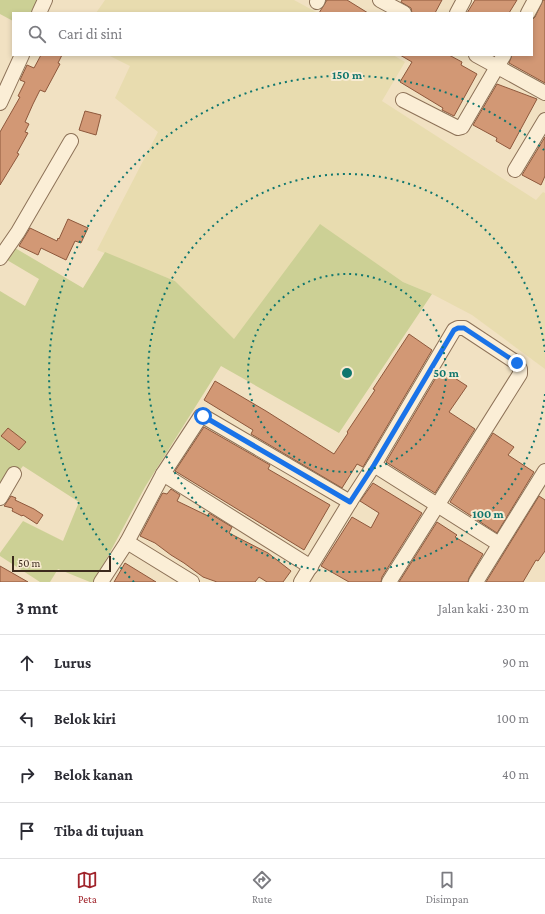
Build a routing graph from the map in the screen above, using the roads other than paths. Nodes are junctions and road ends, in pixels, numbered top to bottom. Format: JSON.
{"nodes":[{"id":1,"x":45,"y":0,"type":"edge"},
{"id":2,"x":464,"y":0,"type":"edge"},
{"id":3,"x":535,"y":0,"type":"edge"},
{"id":4,"x":389,"y":2,"type":"edge"},
{"id":5,"x":40,"y":12,"type":"edge"},
{"id":6,"x":403,"y":12,"type":"edge"},
{"id":7,"x":458,"y":12,"type":"edge"},
{"id":8,"x":529,"y":12,"type":"edge"},
{"id":9,"x":22,"y":56,"type":"edge"},
{"id":10,"x":478,"y":56,"type":"edge"},
{"id":11,"x":503,"y":56,"type":"edge"},
{"id":12,"x":497,"y":67,"type":"junction"},
{"id":13,"x":545,"y":93,"type":"edge"},
{"id":14,"x":402,"y":100,"type":"dead end"},
{"id":15,"x":0,"y":103,"type":"edge"},
{"id":16,"x":545,"y":120,"type":"edge"},
{"id":17,"x":71,"y":141,"type":"dead end"},
{"id":18,"x":515,"y":170,"type":"dead end"},
{"id":19,"x":0,"y":258,"type":"edge"},
{"id":20,"x":374,"y":465,"type":"junction"},
{"id":21,"x":545,"y":472,"type":"edge"},
{"id":22,"x":14,"y":474,"type":"dead end"},
{"id":23,"x":163,"y":474,"type":"junction"},
{"id":24,"x":0,"y":498,"type":"edge"},
{"id":25,"x":350,"y":502,"type":"junction"},
{"id":26,"x":438,"y":504,"type":"junction"},
{"id":27,"x":127,"y":542,"type":"junction"},
{"id":28,"x":499,"y":544,"type":"junction"},
{"id":29,"x":311,"y":567,"type":"junction"},
{"id":30,"x":101,"y":582,"type":"edge"},
{"id":31,"x":192,"y":582,"type":"edge"},
{"id":32,"x":301,"y":582,"type":"edge"},
{"id":33,"x":389,"y":582,"type":"edge"},
{"id":34,"x":476,"y":582,"type":"edge"}],
"edges":[{"from":1,"to":5,"type":"street"},
{"from":2,"to":7,"type":"street"},
{"from":3,"to":8,"type":"street"},
{"from":4,"to":6,"type":"street"},
{"from":9,"to":15,"type":"street"},
{"from":10,"to":12,"type":"street"},
{"from":11,"to":12,"type":"street"},
{"from":12,"to":13,"type":"street"},
{"from":12,"to":14,"type":"street"},
{"from":16,"to":18,"type":"street"},
{"from":17,"to":19,"type":"street"},
{"from":20,"to":25,"type":"street"},
{"from":20,"to":26,"type":"street"},
{"from":20,"to":26,"type":"street"},
{"from":21,"to":28,"type":"street"},
{"from":22,"to":24,"type":"street"},
{"from":23,"to":25,"type":"street"},
{"from":23,"to":27,"type":"street"},
{"from":23,"to":29,"type":"street"},
{"from":25,"to":29,"type":"street"},
{"from":26,"to":28,"type":"street"},
{"from":26,"to":33,"type":"street"},
{"from":27,"to":30,"type":"street"},
{"from":27,"to":31,"type":"street"},
{"from":28,"to":34,"type":"street"},
{"from":29,"to":32,"type":"street"}]}
